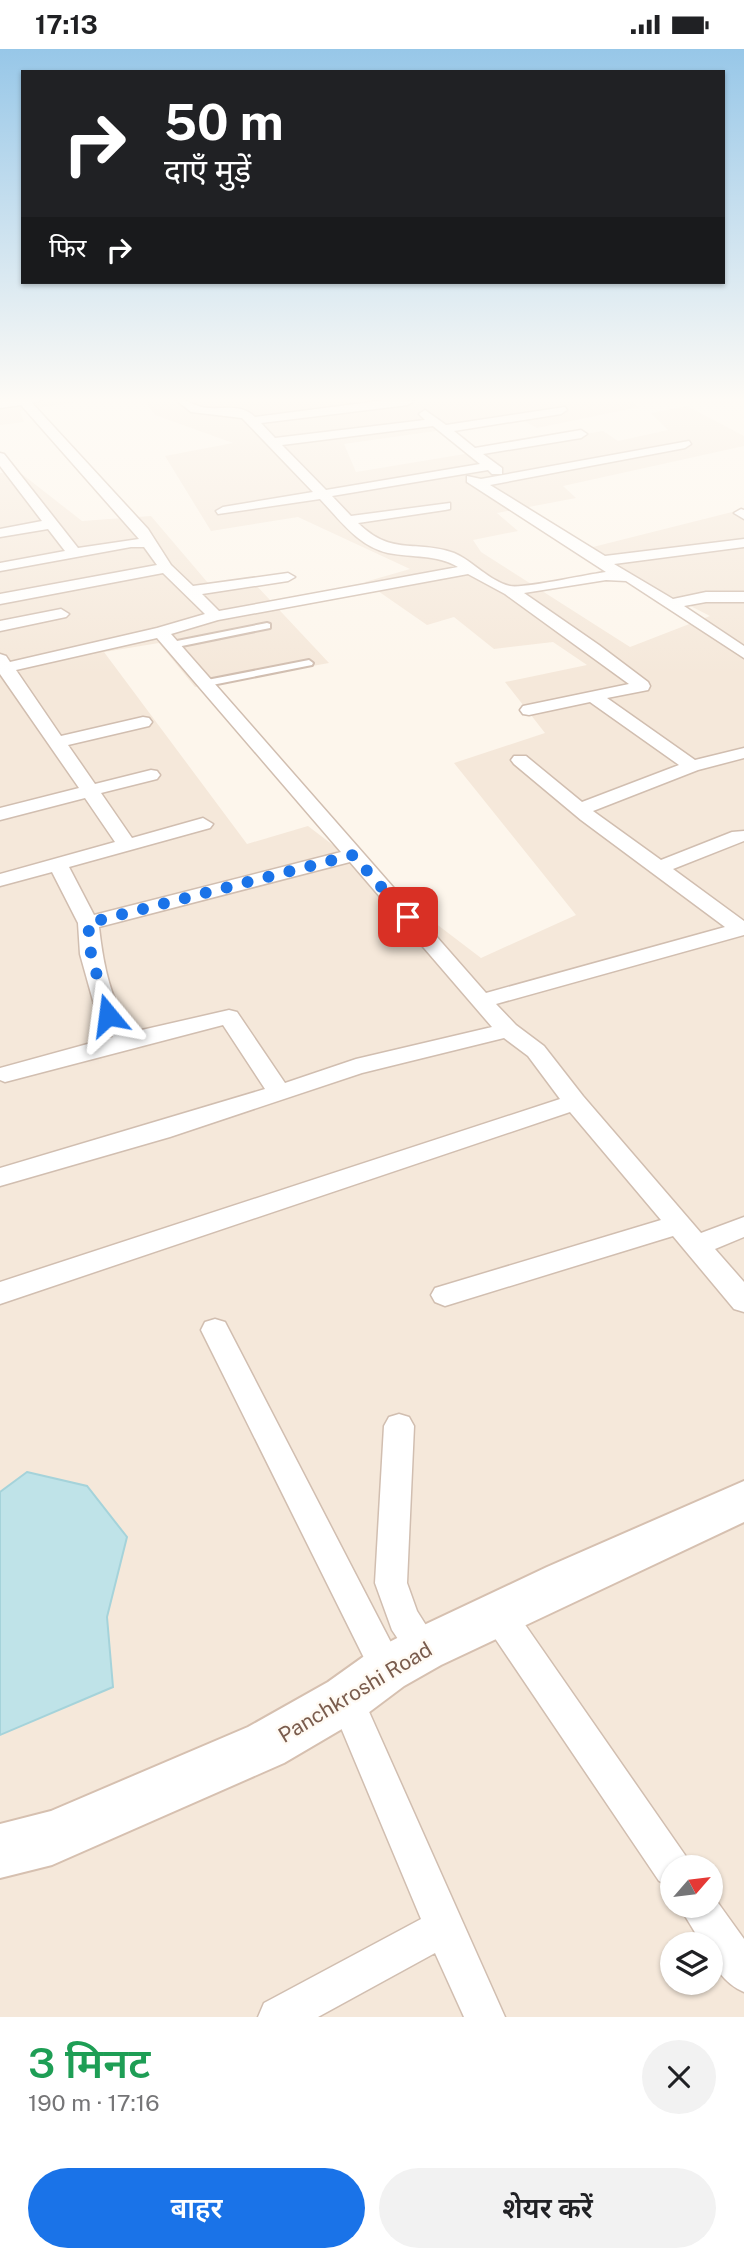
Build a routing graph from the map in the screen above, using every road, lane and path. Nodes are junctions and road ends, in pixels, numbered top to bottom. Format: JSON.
{"nodes":[{"id":1,"x":25,"y":491,"type":"edge"},
{"id":2,"x":108,"y":491,"type":"edge"},
{"id":3,"x":319,"y":491,"type":"edge"},
{"id":4,"x":348,"y":491,"type":"edge"},
{"id":5,"x":491,"y":491,"type":"edge"},
{"id":6,"x":323,"y":495,"type":"junction"},
{"id":7,"x":444,"y":506,"type":"dead end"},
{"id":8,"x":223,"y":511,"type":"dead end"},
{"id":9,"x":349,"y":520,"type":"junction"},
{"id":10,"x":50,"y":524,"type":"junction"},
{"id":11,"x":0,"y":533,"type":"edge"},
{"id":12,"x":148,"y":543,"type":"junction"},
{"id":13,"x":744,"y":543,"type":"edge"},
{"id":14,"x":74,"y":553,"type":"junction"},
{"id":15,"x":602,"y":561,"type":"junction"},
{"id":16,"x":0,"y":567,"type":"edge"},
{"id":17,"x":166,"y":568,"type":"junction"},
{"id":18,"x":473,"y":569,"type":"junction"},
{"id":19,"x":620,"y":575,"type":"junction"},
{"id":20,"x":288,"y":577,"type":"dead end"},
{"id":21,"x":3,"y":589,"type":"edge"},
{"id":22,"x":190,"y":591,"type":"junction"},
{"id":23,"x":510,"y":591,"type":"junction"},
{"id":24,"x":744,"y":597,"type":"edge"},
{"id":25,"x":670,"y":604,"type":"junction"},
{"id":26,"x":61,"y":614,"type":"dead end"},
{"id":27,"x":216,"y":616,"type":"junction"},
{"id":28,"x":0,"y":626,"type":"edge"},
{"id":29,"x":267,"y":626,"type":"dead end"},
{"id":30,"x":167,"y":639,"type":"junction"},
{"id":31,"x":744,"y":653,"type":"edge"},
{"id":32,"x":309,"y":663,"type":"dead end"},
{"id":33,"x":2,"y":665,"type":"edge"},
{"id":34,"x":207,"y":683,"type":"junction"},
{"id":35,"x":593,"y":696,"type":"junction"},
{"id":36,"x":528,"y":710,"type":"dead end"},
{"id":37,"x":143,"y":723,"type":"dead end"},
{"id":38,"x":58,"y":742,"type":"junction"},
{"id":39,"x":744,"y":753,"type":"edge"},
{"id":40,"x":520,"y":760,"type":"dead end"},
{"id":41,"x":692,"y":766,"type":"junction"},
{"id":42,"x":151,"y":775,"type":"dead end"},
{"id":43,"x":92,"y":790,"type":"junction"},
{"id":44,"x":580,"y":809,"type":"junction"},
{"id":45,"x":0,"y":814,"type":"edge"},
{"id":46,"x":203,"y":824,"type":"dead end"},
{"id":47,"x":739,"y":836,"type":"dead end"},
{"id":48,"x":127,"y":845,"type":"junction"},
{"id":49,"x":353,"y":855,"type":"junction"},
{"id":50,"x":58,"y":864,"type":"junction"},
{"id":51,"x":659,"y":869,"type":"junction"},
{"id":52,"x":0,"y":880,"type":"edge"},
{"id":53,"x":88,"y":923,"type":"junction"},
{"id":54,"x":743,"y":929,"type":"edge"},
{"id":55,"x":481,"y":1001,"type":"junction"},
{"id":56,"x":508,"y":1030,"type":"junction"},
{"id":57,"x":127,"y":1041,"type":"junction"},
{"id":58,"x":5,"y":1075,"type":"dead end"},
{"id":59,"x":280,"y":1093,"type":"junction"},
{"id":60,"x":575,"y":1102,"type":"junction"},
{"id":61,"x":0,"y":1177,"type":"edge"},
{"id":62,"x":677,"y":1226,"type":"junction"},
{"id":63,"x":744,"y":1227,"type":"edge"},
{"id":64,"x":695,"y":1246,"type":"junction"},
{"id":65,"x":0,"y":1293,"type":"edge"},
{"id":66,"x":445,"y":1295,"type":"dead end"},
{"id":67,"x":744,"y":1301,"type":"edge"},
{"id":68,"x":215,"y":1330,"type":"dead end"},
{"id":69,"x":399,"y":1426,"type":"dead end"},
{"id":70,"x":744,"y":1501,"type":"edge"},
{"id":71,"x":498,"y":1614,"type":"junction"},
{"id":72,"x":406,"y":1659,"type":"junction"},
{"id":73,"x":346,"y":1699,"type":"junction"},
{"id":74,"x":0,"y":1851,"type":"edge"},
{"id":75,"x":663,"y":1855,"type":"edge"},
{"id":76,"x":707,"y":1918,"type":"edge"},
{"id":77,"x":442,"y":1928,"type":"junction"},
{"id":78,"x":741,"y":1961,"type":"edge"},
{"id":79,"x":278,"y":2017,"type":"edge"},
{"id":80,"x":485,"y":2017,"type":"edge"}],
"edges":[{"from":1,"to":10,"type":"street"},
{"from":2,"to":12,"type":"street"},
{"from":3,"to":6,"type":"street"},
{"from":4,"to":6,"type":"street"},
{"from":5,"to":15,"type":"street"},
{"from":6,"to":8,"type":"street"},
{"from":6,"to":9,"type":"street"},
{"from":7,"to":9,"type":"street"},
{"from":9,"to":18,"type":"street"},
{"from":10,"to":11,"type":"street"},
{"from":10,"to":14,"type":"street"},
{"from":12,"to":14,"type":"street"},
{"from":12,"to":17,"type":"street"},
{"from":13,"to":15,"type":"street"},
{"from":14,"to":16,"type":"street"},
{"from":15,"to":19,"type":"street"},
{"from":17,"to":21,"type":"street"},
{"from":17,"to":22,"type":"street"},
{"from":18,"to":23,"type":"street"},
{"from":18,"to":27,"type":"street"},
{"from":19,"to":23,"type":"street"},
{"from":19,"to":25,"type":"street"},
{"from":20,"to":22,"type":"street"},
{"from":22,"to":27,"type":"street"},
{"from":23,"to":35,"type":"street"},
{"from":24,"to":25,"type":"street"},
{"from":25,"to":31,"type":"street"},
{"from":26,"to":28,"type":"street"},
{"from":27,"to":30,"type":"street"},
{"from":29,"to":30,"type":"lane"},
{"from":30,"to":33,"type":"street"},
{"from":30,"to":34,"type":"street"},
{"from":32,"to":34,"type":"lane"},
{"from":33,"to":38,"type":"street"},
{"from":34,"to":49,"type":"street"},
{"from":35,"to":36,"type":"street"},
{"from":35,"to":41,"type":"street"},
{"from":37,"to":38,"type":"street"},
{"from":38,"to":43,"type":"street"},
{"from":39,"to":41,"type":"street"},
{"from":40,"to":44,"type":"street"},
{"from":41,"to":44,"type":"street"},
{"from":42,"to":43,"type":"street"},
{"from":43,"to":45,"type":"street"},
{"from":43,"to":48,"type":"street"},
{"from":44,"to":51,"type":"street"},
{"from":46,"to":48,"type":"street"},
{"from":47,"to":51,"type":"street"},
{"from":48,"to":50,"type":"street"},
{"from":49,"to":53,"type":"street"},
{"from":49,"to":55,"type":"street"},
{"from":50,"to":52,"type":"street"},
{"from":50,"to":53,"type":"street"},
{"from":51,"to":54,"type":"street"},
{"from":53,"to":57,"type":"street"},
{"from":54,"to":55,"type":"street"},
{"from":55,"to":56,"type":"street"},
{"from":56,"to":59,"type":"street"},
{"from":56,"to":60,"type":"street"},
{"from":57,"to":58,"type":"street"},
{"from":57,"to":59,"type":"street"},
{"from":59,"to":61,"type":"street"},
{"from":60,"to":62,"type":"street"},
{"from":60,"to":65,"type":"street"},
{"from":62,"to":64,"type":"street"},
{"from":62,"to":66,"type":"street"},
{"from":63,"to":64,"type":"street"},
{"from":64,"to":67,"type":"street"},
{"from":68,"to":72,"type":"street"},
{"from":69,"to":72,"type":"street"},
{"from":70,"to":71,"type":"street","name":"Panchkroshi Road"},
{"from":71,"to":72,"type":"street","name":"Panchkroshi Road"},
{"from":71,"to":75,"type":"street"},
{"from":72,"to":73,"type":"street","name":"Panchkroshi Road"},
{"from":73,"to":74,"type":"street","name":"Panchkroshi Road"},
{"from":73,"to":77,"type":"street"},
{"from":76,"to":78,"type":"street"},
{"from":77,"to":79,"type":"street"},
{"from":77,"to":80,"type":"street"}]}
